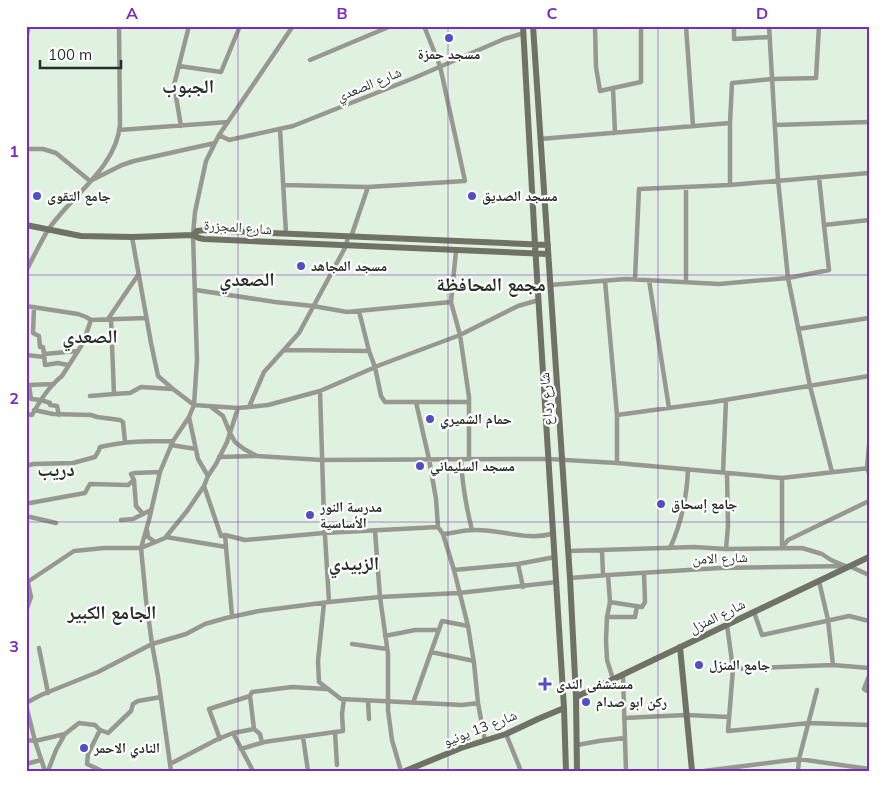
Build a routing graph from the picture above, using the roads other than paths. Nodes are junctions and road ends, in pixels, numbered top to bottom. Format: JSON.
{"nodes":[{"id":1,"x":119,"y":26,"type":"edge"},
{"id":2,"x":189,"y":26,"type":"edge"},
{"id":3,"x":240,"y":26,"type":"edge"},
{"id":4,"x":294,"y":26,"type":"edge"},
{"id":5,"x":391,"y":26,"type":"edge"},
{"id":6,"x":424,"y":26,"type":"edge"},
{"id":7,"x":534,"y":26,"type":"edge"},
{"id":8,"x":595,"y":26,"type":"edge"},
{"id":9,"x":641,"y":26,"type":"edge"},
{"id":10,"x":686,"y":26,"type":"edge"},
{"id":11,"x":734,"y":26,"type":"edge"},
{"id":12,"x":769,"y":26,"type":"edge"},
{"id":13,"x":819,"y":26,"type":"edge"},
{"id":14,"x":26,"y":28,"type":"edge"},
{"id":15,"x":524,"y":30,"type":"edge"},
{"id":16,"x":770,"y":37,"type":"junction"},
{"id":17,"x":26,"y":40,"type":"edge"},
{"id":18,"x":310,"y":60,"type":"dead end"},
{"id":19,"x":179,"y":66,"type":"junction"},
{"id":20,"x":440,"y":66,"type":"junction"},
{"id":21,"x":772,"y":79,"type":"junction"},
{"id":22,"x":613,"y":88,"type":"junction"},
{"id":23,"x":228,"y":122,"type":"junction"},
{"id":24,"x":869,"y":122,"type":"edge"},
{"id":25,"x":730,"y":123,"type":"junction"},
{"id":26,"x":182,"y":126,"type":"junction"},
{"id":27,"x":693,"y":126,"type":"junction"},
{"id":28,"x":775,"y":126,"type":"junction"},
{"id":29,"x":280,"y":129,"type":"junction"},
{"id":30,"x":119,"y":130,"type":"junction"},
{"id":31,"x":615,"y":133,"type":"junction"},
{"id":32,"x":219,"y":135,"type":"junction"},
{"id":33,"x":540,"y":139,"type":"junction"},
{"id":34,"x":216,"y":143,"type":"junction"},
{"id":35,"x":26,"y":149,"type":"edge"},
{"id":36,"x":869,"y":173,"type":"edge"},
{"id":37,"x":819,"y":177,"type":"junction"},
{"id":38,"x":778,"y":180,"type":"junction"},
{"id":39,"x":90,"y":181,"type":"junction"},
{"id":40,"x":284,"y":185,"type":"junction"},
{"id":41,"x":730,"y":185,"type":"junction"},
{"id":42,"x":368,"y":187,"type":"junction"},
{"id":43,"x":686,"y":187,"type":"junction"},
{"id":44,"x":869,"y":220,"type":"edge"},
{"id":45,"x":30,"y":226,"type":"edge"},
{"id":46,"x":824,"y":226,"type":"junction"},
{"id":47,"x":48,"y":230,"type":"junction"},
{"id":48,"x":26,"y":232,"type":"edge"},
{"id":49,"x":286,"y":234,"type":"junction"},
{"id":50,"x":193,"y":235,"type":"junction"},
{"id":51,"x":132,"y":237,"type":"junction"},
{"id":52,"x":349,"y":237,"type":"junction"},
{"id":53,"x":535,"y":244,"type":"junction"},
{"id":54,"x":548,"y":245,"type":"junction"},
{"id":55,"x":346,"y":246,"type":"junction"},
{"id":56,"x":456,"y":251,"type":"junction"},
{"id":57,"x":536,"y":254,"type":"junction"},
{"id":58,"x":548,"y":254,"type":"junction"},
{"id":59,"x":26,"y":271,"type":"edge"},
{"id":60,"x":138,"y":275,"type":"junction"},
{"id":61,"x":788,"y":278,"type":"junction"},
{"id":62,"x":635,"y":280,"type":"junction"},
{"id":63,"x":649,"y":280,"type":"junction"},
{"id":64,"x":605,"y":281,"type":"junction"},
{"id":65,"x":686,"y":282,"type":"junction"},
{"id":66,"x":550,"y":285,"type":"junction"},
{"id":67,"x":196,"y":290,"type":"junction"},
{"id":68,"x":539,"y":300,"type":"junction"},
{"id":69,"x":451,"y":302,"type":"junction"},
{"id":70,"x":26,"y":306,"type":"edge"},
{"id":71,"x":313,"y":306,"type":"junction"},
{"id":72,"x":34,"y":307,"type":"junction"},
{"id":73,"x":359,"y":311,"type":"junction"},
{"id":74,"x":146,"y":318,"type":"junction"},
{"id":75,"x":869,"y":318,"type":"edge"},
{"id":76,"x":110,"y":319,"type":"junction"},
{"id":77,"x":91,"y":320,"type":"junction"},
{"id":78,"x":798,"y":329,"type":"junction"},
{"id":79,"x":460,"y":335,"type":"junction"},
{"id":80,"x":284,"y":350,"type":"junction"},
{"id":81,"x":78,"y":351,"type":"junction"},
{"id":82,"x":369,"y":351,"type":"junction"},
{"id":83,"x":26,"y":355,"type":"edge"},
{"id":84,"x":44,"y":356,"type":"junction"},
{"id":85,"x":68,"y":365,"type":"junction"},
{"id":86,"x":376,"y":367,"type":"junction"},
{"id":87,"x":869,"y":376,"type":"edge"},
{"id":88,"x":54,"y":384,"type":"junction"},
{"id":89,"x":28,"y":385,"type":"edge"},
{"id":90,"x":810,"y":386,"type":"junction"},
{"id":91,"x":172,"y":389,"type":"junction"},
{"id":92,"x":320,"y":391,"type":"junction"},
{"id":93,"x":114,"y":394,"type":"junction"},
{"id":94,"x":90,"y":396,"type":"dead end"},
{"id":95,"x":41,"y":400,"type":"junction"},
{"id":96,"x":726,"y":400,"type":"junction"},
{"id":97,"x":416,"y":402,"type":"junction"},
{"id":98,"x":470,"y":402,"type":"junction"},
{"id":99,"x":194,"y":405,"type":"junction"},
{"id":100,"x":211,"y":406,"type":"junction"},
{"id":101,"x":249,"y":407,"type":"junction"},
{"id":102,"x":238,"y":408,"type":"junction"},
{"id":103,"x":670,"y":408,"type":"junction"},
{"id":104,"x":34,"y":410,"type":"junction"},
{"id":105,"x":26,"y":414,"type":"edge"},
{"id":106,"x":59,"y":414,"type":"junction"},
{"id":107,"x":617,"y":415,"type":"junction"},
{"id":108,"x":189,"y":417,"type":"junction"},
{"id":109,"x":230,"y":433,"type":"junction"},
{"id":110,"x":124,"y":442,"type":"junction"},
{"id":111,"x":172,"y":443,"type":"junction"},
{"id":112,"x":869,"y":445,"type":"edge"},
{"id":113,"x":196,"y":449,"type":"junction"},
{"id":114,"x":257,"y":456,"type":"junction"},
{"id":115,"x":219,"y":457,"type":"junction"},
{"id":116,"x":429,"y":459,"type":"junction"},
{"id":117,"x":461,"y":459,"type":"junction"},
{"id":118,"x":469,"y":459,"type":"junction"},
{"id":119,"x":549,"y":459,"type":"junction"},
{"id":120,"x":322,"y":460,"type":"junction"},
{"id":121,"x":562,"y":460,"type":"junction"},
{"id":122,"x":616,"y":464,"type":"junction"},
{"id":123,"x":26,"y":466,"type":"edge"},
{"id":124,"x":688,"y":470,"type":"junction"},
{"id":125,"x":868,"y":470,"type":"edge"},
{"id":126,"x":160,"y":472,"type":"junction"},
{"id":127,"x":832,"y":472,"type":"junction"},
{"id":128,"x":725,"y":473,"type":"junction"},
{"id":129,"x":208,"y":476,"type":"junction"},
{"id":130,"x":782,"y":478,"type":"junction"},
{"id":131,"x":134,"y":480,"type":"junction"},
{"id":132,"x":204,"y":486,"type":"junction"},
{"id":133,"x":869,"y":501,"type":"edge"},
{"id":134,"x":30,"y":503,"type":"dead end"},
{"id":135,"x":151,"y":510,"type":"junction"},
{"id":136,"x":143,"y":514,"type":"junction"},
{"id":137,"x":26,"y":516,"type":"edge"},
{"id":138,"x":121,"y":520,"type":"dead end"},
{"id":139,"x":56,"y":523,"type":"dead end"},
{"id":140,"x":147,"y":527,"type":"junction"},
{"id":141,"x":438,"y":527,"type":"junction"},
{"id":142,"x":472,"y":530,"type":"junction"},
{"id":143,"x":375,"y":531,"type":"junction"},
{"id":144,"x":324,"y":533,"type":"junction"},
{"id":145,"x":554,"y":533,"type":"junction"},
{"id":146,"x":443,"y":534,"type":"junction"},
{"id":147,"x":225,"y":535,"type":"junction"},
{"id":148,"x":166,"y":537,"type":"junction"},
{"id":149,"x":155,"y":542,"type":"junction"},
{"id":150,"x":226,"y":547,"type":"junction"},
{"id":151,"x":141,"y":548,"type":"junction"},
{"id":152,"x":670,"y":548,"type":"junction"},
{"id":153,"x":782,"y":548,"type":"junction"},
{"id":154,"x":602,"y":550,"type":"junction"},
{"id":155,"x":726,"y":550,"type":"junction"},
{"id":156,"x":569,"y":551,"type":"junction"},
{"id":157,"x":556,"y":557,"type":"junction"},
{"id":158,"x":869,"y":557,"type":"edge"},
{"id":159,"x":518,"y":564,"type":"junction"},
{"id":160,"x":848,"y":566,"type":"junction"},
{"id":161,"x":454,"y":570,"type":"junction"},
{"id":162,"x":644,"y":572,"type":"junction"},
{"id":163,"x":606,"y":575,"type":"junction"},
{"id":164,"x":869,"y":575,"type":"edge"},
{"id":165,"x":570,"y":578,"type":"junction"},
{"id":166,"x":819,"y":581,"type":"junction"},
{"id":167,"x":557,"y":582,"type":"junction"},
{"id":168,"x":27,"y":583,"type":"edge"},
{"id":169,"x":523,"y":587,"type":"junction"},
{"id":170,"x":459,"y":593,"type":"junction"},
{"id":171,"x":380,"y":597,"type":"junction"},
{"id":172,"x":327,"y":602,"type":"junction"},
{"id":173,"x":610,"y":602,"type":"junction"},
{"id":174,"x":637,"y":606,"type":"junction"},
{"id":175,"x":26,"y":611,"type":"edge"},
{"id":176,"x":754,"y":612,"type":"junction"},
{"id":177,"x":232,"y":616,"type":"junction"},
{"id":178,"x":607,"y":617,"type":"junction"},
{"id":179,"x":828,"y":620,"type":"junction"},
{"id":180,"x":869,"y":621,"type":"edge"},
{"id":181,"x":727,"y":625,"type":"junction"},
{"id":182,"x":468,"y":626,"type":"junction"},
{"id":183,"x":439,"y":630,"type":"junction"},
{"id":184,"x":385,"y":636,"type":"junction"},
{"id":185,"x":152,"y":644,"type":"junction"},
{"id":186,"x":352,"y":644,"type":"dead end"},
{"id":187,"x":680,"y":647,"type":"junction"},
{"id":188,"x":39,"y":648,"type":"dead end"},
{"id":189,"x":387,"y":649,"type":"junction"},
{"id":190,"x":431,"y":652,"type":"junction"},
{"id":191,"x":474,"y":661,"type":"junction"},
{"id":192,"x":833,"y":665,"type":"junction"},
{"id":193,"x":869,"y":668,"type":"edge"},
{"id":194,"x":733,"y":669,"type":"junction"},
{"id":195,"x":623,"y":674,"type":"junction"},
{"id":196,"x":869,"y":676,"type":"edge"},
{"id":197,"x":613,"y":679,"type":"junction"},
{"id":198,"x":328,"y":689,"type":"junction"},
{"id":199,"x":817,"y":690,"type":"dead end"},
{"id":200,"x":869,"y":692,"type":"edge"},
{"id":201,"x":48,"y":693,"type":"junction"},
{"id":202,"x":250,"y":696,"type":"junction"},
{"id":203,"x":576,"y":696,"type":"junction"},
{"id":204,"x":161,"y":697,"type":"junction"},
{"id":205,"x":344,"y":699,"type":"junction"},
{"id":206,"x":368,"y":701,"type":"junction"},
{"id":207,"x":388,"y":702,"type":"junction"},
{"id":208,"x":413,"y":703,"type":"junction"},
{"id":209,"x":478,"y":703,"type":"junction"},
{"id":210,"x":26,"y":704,"type":"edge"},
{"id":211,"x":564,"y":708,"type":"junction"},
{"id":212,"x":686,"y":715,"type":"junction"},
{"id":213,"x":729,"y":717,"type":"junction"},
{"id":214,"x":624,"y":718,"type":"junction"},
{"id":215,"x":368,"y":719,"type":"dead end"},
{"id":216,"x":809,"y":722,"type":"junction"},
{"id":217,"x":869,"y":725,"type":"edge"},
{"id":218,"x":254,"y":729,"type":"junction"},
{"id":219,"x":100,"y":730,"type":"junction"},
{"id":220,"x":335,"y":732,"type":"junction"},
{"id":221,"x":233,"y":733,"type":"junction"},
{"id":222,"x":66,"y":734,"type":"junction"},
{"id":223,"x":506,"y":734,"type":"junction"},
{"id":224,"x":303,"y":737,"type":"junction"},
{"id":225,"x":625,"y":738,"type":"junction"},
{"id":226,"x":220,"y":739,"type":"junction"},
{"id":227,"x":26,"y":740,"type":"edge"},
{"id":228,"x":35,"y":741,"type":"junction"},
{"id":229,"x":485,"y":741,"type":"junction"},
{"id":230,"x":262,"y":743,"type":"junction"},
{"id":231,"x":577,"y":745,"type":"junction"},
{"id":232,"x":241,"y":748,"type":"junction"},
{"id":233,"x":799,"y":759,"type":"junction"},
{"id":234,"x":41,"y":760,"type":"junction"},
{"id":235,"x":26,"y":764,"type":"edge"},
{"id":236,"x":170,"y":764,"type":"junction"},
{"id":237,"x":337,"y":765,"type":"dead end"},
{"id":238,"x":753,"y":768,"type":"edge"},
{"id":239,"x":869,"y":769,"type":"edge"},
{"id":240,"x":862,"y":770,"type":"edge"},
{"id":241,"x":46,"y":771,"type":"edge"},
{"id":242,"x":102,"y":771,"type":"edge"},
{"id":243,"x":171,"y":771,"type":"edge"},
{"id":244,"x":253,"y":771,"type":"edge"},
{"id":245,"x":308,"y":771,"type":"edge"},
{"id":246,"x":401,"y":771,"type":"edge"},
{"id":247,"x":405,"y":771,"type":"edge"},
{"id":248,"x":521,"y":771,"type":"edge"},
{"id":249,"x":566,"y":771,"type":"edge"},
{"id":250,"x":577,"y":771,"type":"edge"},
{"id":251,"x":626,"y":771,"type":"edge"},
{"id":252,"x":692,"y":771,"type":"edge"},
{"id":253,"x":704,"y":771,"type":"edge"},
{"id":254,"x":798,"y":771,"type":"edge"}],
"edges":[{"from":1,"to":30,"type":"street"},
{"from":2,"to":19,"type":"street"},
{"from":3,"to":19,"type":"street"},
{"from":4,"to":23,"type":"street"},
{"from":5,"to":18,"type":"street"},
{"from":6,"to":20,"type":"street"},
{"from":7,"to":33,"type":"street","name":"شارع رداع"},
{"from":8,"to":22,"type":"street"},
{"from":9,"to":22,"type":"street"},
{"from":10,"to":27,"type":"street"},
{"from":11,"to":16,"type":"street"},
{"from":12,"to":16,"type":"street"},
{"from":13,"to":21,"type":"street"},
{"from":14,"to":17,"type":"street"},
{"from":15,"to":20,"type":"street","name":"شارع الصعدي"},
{"from":15,"to":53,"type":"street","name":"شارع رداع"},
{"from":16,"to":21,"type":"street"},
{"from":19,"to":26,"type":"street"},
{"from":20,"to":29,"type":"street","name":"شارع الصعدي"},
{"from":20,"to":42,"type":"street"},
{"from":21,"to":25,"type":"street"},
{"from":21,"to":28,"type":"street"},
{"from":22,"to":31,"type":"street"},
{"from":23,"to":26,"type":"street"},
{"from":23,"to":32,"type":"street"},
{"from":24,"to":28,"type":"street"},
{"from":25,"to":27,"type":"street"},
{"from":25,"to":41,"type":"street"},
{"from":26,"to":30,"type":"street"},
{"from":27,"to":31,"type":"street"},
{"from":28,"to":38,"type":"street"},
{"from":29,"to":32,"type":"street","name":"شارع الصعدي"},
{"from":29,"to":40,"type":"street"},
{"from":30,"to":39,"type":"street"},
{"from":31,"to":33,"type":"street"},
{"from":32,"to":34,"type":"street"},
{"from":33,"to":54,"type":"street","name":"شارع رداع"},
{"from":34,"to":39,"type":"street"},
{"from":34,"to":50,"type":"street"},
{"from":35,"to":39,"type":"street"},
{"from":36,"to":37,"type":"street"},
{"from":37,"to":38,"type":"street"},
{"from":37,"to":46,"type":"street"},
{"from":38,"to":41,"type":"street"},
{"from":38,"to":61,"type":"street"},
{"from":39,"to":47,"type":"street"},
{"from":40,"to":42,"type":"street"},
{"from":40,"to":49,"type":"street"},
{"from":41,"to":43,"type":"street"},
{"from":42,"to":52,"type":"street"},
{"from":43,"to":62,"type":"street"},
{"from":43,"to":65,"type":"street"},
{"from":44,"to":46,"type":"street"},
{"from":45,"to":47,"type":"street"},
{"from":45,"to":48,"type":"street"},
{"from":46,"to":61,"type":"street"},
{"from":47,"to":51,"type":"street"},
{"from":47,"to":59,"type":"street"},
{"from":49,"to":50,"type":"street","name":"شارع المجزرة"},
{"from":49,"to":52,"type":"street","name":"شارع المجزرة"},
{"from":50,"to":51,"type":"street"},
{"from":50,"to":55,"type":"street","name":"شارع المجزرة"},
{"from":50,"to":67,"type":"street"},
{"from":51,"to":60,"type":"street"},
{"from":52,"to":53,"type":"street","name":"شارع المجزرة"},
{"from":52,"to":55,"type":"street"},
{"from":53,"to":54,"type":"street","name":"شارع المجزرة"},
{"from":53,"to":57,"type":"street","name":"شارع رداع"},
{"from":54,"to":58,"type":"street","name":"شارع رداع"},
{"from":55,"to":56,"type":"street","name":"شارع المجزرة"},
{"from":55,"to":71,"type":"street"},
{"from":56,"to":57,"type":"street","name":"شارع المجزرة"},
{"from":56,"to":69,"type":"street"},
{"from":57,"to":58,"type":"street","name":"شارع المجزرة"},
{"from":57,"to":68,"type":"street","name":"شارع رداع"},
{"from":58,"to":66,"type":"street","name":"شارع رداع"},
{"from":60,"to":74,"type":"street"},
{"from":60,"to":76,"type":"street"},
{"from":61,"to":65,"type":"street"},
{"from":61,"to":78,"type":"street"},
{"from":62,"to":63,"type":"street"},
{"from":62,"to":64,"type":"street"},
{"from":63,"to":65,"type":"street"},
{"from":63,"to":103,"type":"street"},
{"from":64,"to":66,"type":"street"},
{"from":64,"to":107,"type":"street"},
{"from":66,"to":121,"type":"street","name":"شارع رداع"},
{"from":67,"to":71,"type":"street"},
{"from":67,"to":99,"type":"street"},
{"from":68,"to":79,"type":"street"},
{"from":68,"to":119,"type":"street","name":"شارع رداع"},
{"from":69,"to":73,"type":"street"},
{"from":69,"to":79,"type":"street"},
{"from":70,"to":72,"type":"street"},
{"from":71,"to":73,"type":"street"},
{"from":71,"to":80,"type":"street"},
{"from":72,"to":77,"type":"street"},
{"from":72,"to":84,"type":"street"},
{"from":73,"to":82,"type":"street"},
{"from":74,"to":76,"type":"street"},
{"from":74,"to":91,"type":"street"},
{"from":75,"to":78,"type":"street"},
{"from":76,"to":77,"type":"street"},
{"from":76,"to":93,"type":"street"},
{"from":77,"to":81,"type":"street"},
{"from":78,"to":90,"type":"street"},
{"from":79,"to":86,"type":"street"},
{"from":79,"to":98,"type":"street"},
{"from":80,"to":82,"type":"street"},
{"from":80,"to":101,"type":"street"},
{"from":81,"to":84,"type":"street"},
{"from":81,"to":85,"type":"street"},
{"from":82,"to":86,"type":"street"},
{"from":83,"to":84,"type":"street"},
{"from":84,"to":85,"type":"street"},
{"from":85,"to":88,"type":"street"},
{"from":86,"to":92,"type":"street"},
{"from":86,"to":97,"type":"street"},
{"from":87,"to":90,"type":"street"},
{"from":88,"to":89,"type":"street"},
{"from":88,"to":95,"type":"street"},
{"from":89,"to":95,"type":"street"},
{"from":90,"to":96,"type":"street"},
{"from":90,"to":127,"type":"street"},
{"from":91,"to":93,"type":"street"},
{"from":91,"to":99,"type":"street"},
{"from":92,"to":101,"type":"street"},
{"from":92,"to":120,"type":"street"},
{"from":93,"to":94,"type":"street"},
{"from":95,"to":104,"type":"street"},
{"from":95,"to":106,"type":"street"},
{"from":96,"to":103,"type":"street"},
{"from":96,"to":128,"type":"street"},
{"from":97,"to":98,"type":"street"},
{"from":97,"to":116,"type":"street"},
{"from":98,"to":118,"type":"street"},
{"from":99,"to":100,"type":"street"},
{"from":99,"to":108,"type":"street"},
{"from":100,"to":102,"type":"street"},
{"from":100,"to":109,"type":"street"},
{"from":101,"to":102,"type":"street"},
{"from":102,"to":109,"type":"street"},
{"from":103,"to":107,"type":"street"},
{"from":104,"to":105,"type":"street"},
{"from":104,"to":106,"type":"street"},
{"from":106,"to":110,"type":"street"},
{"from":107,"to":122,"type":"street"},
{"from":108,"to":111,"type":"street"},
{"from":108,"to":113,"type":"street"},
{"from":109,"to":114,"type":"street"},
{"from":109,"to":115,"type":"street"},
{"from":110,"to":111,"type":"street"},
{"from":110,"to":123,"type":"street"},
{"from":111,"to":113,"type":"street"},
{"from":111,"to":126,"type":"street"},
{"from":112,"to":125,"type":"street"},
{"from":113,"to":129,"type":"street"},
{"from":114,"to":115,"type":"street"},
{"from":114,"to":120,"type":"street"},
{"from":115,"to":129,"type":"street"},
{"from":116,"to":117,"type":"street"},
{"from":116,"to":120,"type":"street"},
{"from":116,"to":141,"type":"street"},
{"from":117,"to":118,"type":"street"},
{"from":117,"to":142,"type":"street"},
{"from":118,"to":119,"type":"street"},
{"from":119,"to":121,"type":"street"},
{"from":119,"to":145,"type":"street","name":"شارع رداع"},
{"from":120,"to":144,"type":"street"},
{"from":121,"to":122,"type":"street"},
{"from":121,"to":156,"type":"street","name":"شارع رداع"},
{"from":122,"to":124,"type":"street"},
{"from":124,"to":128,"type":"street"},
{"from":124,"to":152,"type":"street"},
{"from":125,"to":127,"type":"street"},
{"from":126,"to":131,"type":"street"},
{"from":126,"to":135,"type":"street"},
{"from":127,"to":130,"type":"street"},
{"from":128,"to":130,"type":"street"},
{"from":128,"to":155,"type":"street"},
{"from":129,"to":132,"type":"street"},
{"from":130,"to":153,"type":"street"},
{"from":131,"to":134,"type":"street"},
{"from":131,"to":136,"type":"street"},
{"from":132,"to":147,"type":"street"},
{"from":132,"to":148,"type":"street"},
{"from":133,"to":153,"type":"street"},
{"from":135,"to":136,"type":"street"},
{"from":135,"to":140,"type":"street"},
{"from":136,"to":138,"type":"street"},
{"from":137,"to":139,"type":"street"},
{"from":140,"to":149,"type":"street"},
{"from":140,"to":151,"type":"street"},
{"from":141,"to":143,"type":"street"},
{"from":141,"to":146,"type":"street"},
{"from":142,"to":145,"type":"street"},
{"from":142,"to":146,"type":"street"},
{"from":143,"to":144,"type":"street"},
{"from":143,"to":171,"type":"street"},
{"from":144,"to":147,"type":"street"},
{"from":144,"to":172,"type":"street"},
{"from":145,"to":157,"type":"street","name":"شارع رداع"},
{"from":146,"to":161,"type":"street"},
{"from":147,"to":150,"type":"street"},
{"from":148,"to":149,"type":"street"},
{"from":148,"to":150,"type":"street"},
{"from":149,"to":151,"type":"street"},
{"from":150,"to":177,"type":"street"},
{"from":151,"to":168,"type":"street"},
{"from":151,"to":185,"type":"street"},
{"from":152,"to":154,"type":"street"},
{"from":152,"to":155,"type":"street"},
{"from":153,"to":155,"type":"street"},
{"from":153,"to":160,"type":"street"},
{"from":154,"to":156,"type":"street"},
{"from":154,"to":163,"type":"street"},
{"from":156,"to":165,"type":"street","name":"شارع رداع"},
{"from":157,"to":159,"type":"street"},
{"from":157,"to":167,"type":"street","name":"شارع رداع"},
{"from":158,"to":160,"type":"street","name":"شارع المنزل"},
{"from":159,"to":161,"type":"street"},
{"from":159,"to":169,"type":"street"},
{"from":160,"to":162,"type":"street","name":"شارع الامن"},
{"from":160,"to":164,"type":"street","name":"شارع الامن"},
{"from":160,"to":166,"type":"street","name":"شارع المنزل"},
{"from":161,"to":170,"type":"street"},
{"from":162,"to":163,"type":"street","name":"شارع الامن"},
{"from":162,"to":174,"type":"street"},
{"from":163,"to":165,"type":"street","name":"شارع الامن"},
{"from":163,"to":173,"type":"street"},
{"from":165,"to":203,"type":"street","name":"شارع رداع"},
{"from":166,"to":176,"type":"street","name":"شارع المنزل"},
{"from":166,"to":179,"type":"street"},
{"from":167,"to":169,"type":"street"},
{"from":167,"to":211,"type":"street","name":"شارع رداع"},
{"from":168,"to":175,"type":"street"},
{"from":169,"to":170,"type":"street"},
{"from":170,"to":171,"type":"street"},
{"from":170,"to":182,"type":"street"},
{"from":171,"to":172,"type":"street"},
{"from":171,"to":184,"type":"street"},
{"from":172,"to":177,"type":"street"},
{"from":172,"to":198,"type":"street"},
{"from":173,"to":174,"type":"street"},
{"from":173,"to":178,"type":"street"},
{"from":174,"to":178,"type":"street"},
{"from":176,"to":179,"type":"street"},
{"from":176,"to":181,"type":"street","name":"شارع المنزل"},
{"from":177,"to":185,"type":"street"},
{"from":178,"to":197,"type":"street"},
{"from":179,"to":180,"type":"street"},
{"from":179,"to":192,"type":"street"},
{"from":181,"to":187,"type":"street","name":"شارع المنزل"},
{"from":181,"to":194,"type":"street"},
{"from":182,"to":183,"type":"street"},
{"from":182,"to":191,"type":"street"},
{"from":183,"to":184,"type":"street"},
{"from":183,"to":190,"type":"street"},
{"from":184,"to":189,"type":"street"},
{"from":185,"to":201,"type":"street"},
{"from":185,"to":204,"type":"street"},
{"from":186,"to":189,"type":"street"},
{"from":187,"to":195,"type":"street","name":"شارع المنزل"},
{"from":187,"to":212,"type":"street"},
{"from":188,"to":201,"type":"street"},
{"from":189,"to":207,"type":"street"},
{"from":190,"to":191,"type":"street"},
{"from":190,"to":208,"type":"street"},
{"from":191,"to":209,"type":"street"},
{"from":192,"to":193,"type":"street"},
{"from":192,"to":194,"type":"street"},
{"from":194,"to":213,"type":"street"},
{"from":195,"to":197,"type":"street","name":"شارع المنزل"},
{"from":195,"to":214,"type":"street"},
{"from":196,"to":200,"type":"street"},
{"from":197,"to":203,"type":"street","name":"شارع المنزل"},
{"from":198,"to":202,"type":"street"},
{"from":198,"to":205,"type":"street"},
{"from":199,"to":216,"type":"street"},
{"from":201,"to":210,"type":"street"},
{"from":202,"to":218,"type":"street"},
{"from":202,"to":226,"type":"street"},
{"from":203,"to":231,"type":"street","name":"شارع رداع"},
{"from":204,"to":219,"type":"street"},
{"from":204,"to":236,"type":"street"},
{"from":205,"to":206,"type":"street"},
{"from":205,"to":220,"type":"street"},
{"from":206,"to":207,"type":"street"},
{"from":206,"to":215,"type":"street"},
{"from":207,"to":208,"type":"street"},
{"from":207,"to":246,"type":"street"},
{"from":208,"to":209,"type":"street"},
{"from":209,"to":229,"type":"street"},
{"from":210,"to":228,"type":"street"},
{"from":211,"to":223,"type":"street","name":"شارع 13 يونيو"},
{"from":211,"to":249,"type":"street","name":"شارع رداع"},
{"from":212,"to":213,"type":"street"},
{"from":212,"to":214,"type":"street"},
{"from":212,"to":252,"type":"street"},
{"from":213,"to":216,"type":"street"},
{"from":214,"to":225,"type":"street"},
{"from":216,"to":217,"type":"street"},
{"from":216,"to":233,"type":"street"},
{"from":218,"to":221,"type":"street"},
{"from":218,"to":230,"type":"street"},
{"from":219,"to":222,"type":"street"},
{"from":219,"to":242,"type":"street"},
{"from":220,"to":224,"type":"street"},
{"from":220,"to":237,"type":"street"},
{"from":221,"to":226,"type":"street"},
{"from":221,"to":232,"type":"street"},
{"from":222,"to":228,"type":"street"},
{"from":222,"to":241,"type":"street"},
{"from":223,"to":229,"type":"street","name":"شارع 13 يونيو"},
{"from":223,"to":248,"type":"street"},
{"from":224,"to":230,"type":"street"},
{"from":224,"to":245,"type":"street"},
{"from":225,"to":231,"type":"street"},
{"from":225,"to":251,"type":"street"},
{"from":226,"to":236,"type":"street"},
{"from":227,"to":228,"type":"street"},
{"from":228,"to":234,"type":"street"},
{"from":229,"to":247,"type":"street","name":"شارع 13 يونيو"},
{"from":230,"to":232,"type":"street"},
{"from":231,"to":250,"type":"street","name":"شارع رداع"},
{"from":232,"to":244,"type":"street"},
{"from":233,"to":238,"type":"street"},
{"from":233,"to":240,"type":"street"},
{"from":233,"to":254,"type":"street"},
{"from":234,"to":235,"type":"street"},
{"from":234,"to":241,"type":"street"},
{"from":236,"to":243,"type":"street"},
{"from":238,"to":253,"type":"street"},
{"from":239,"to":240,"type":"street"}]}
